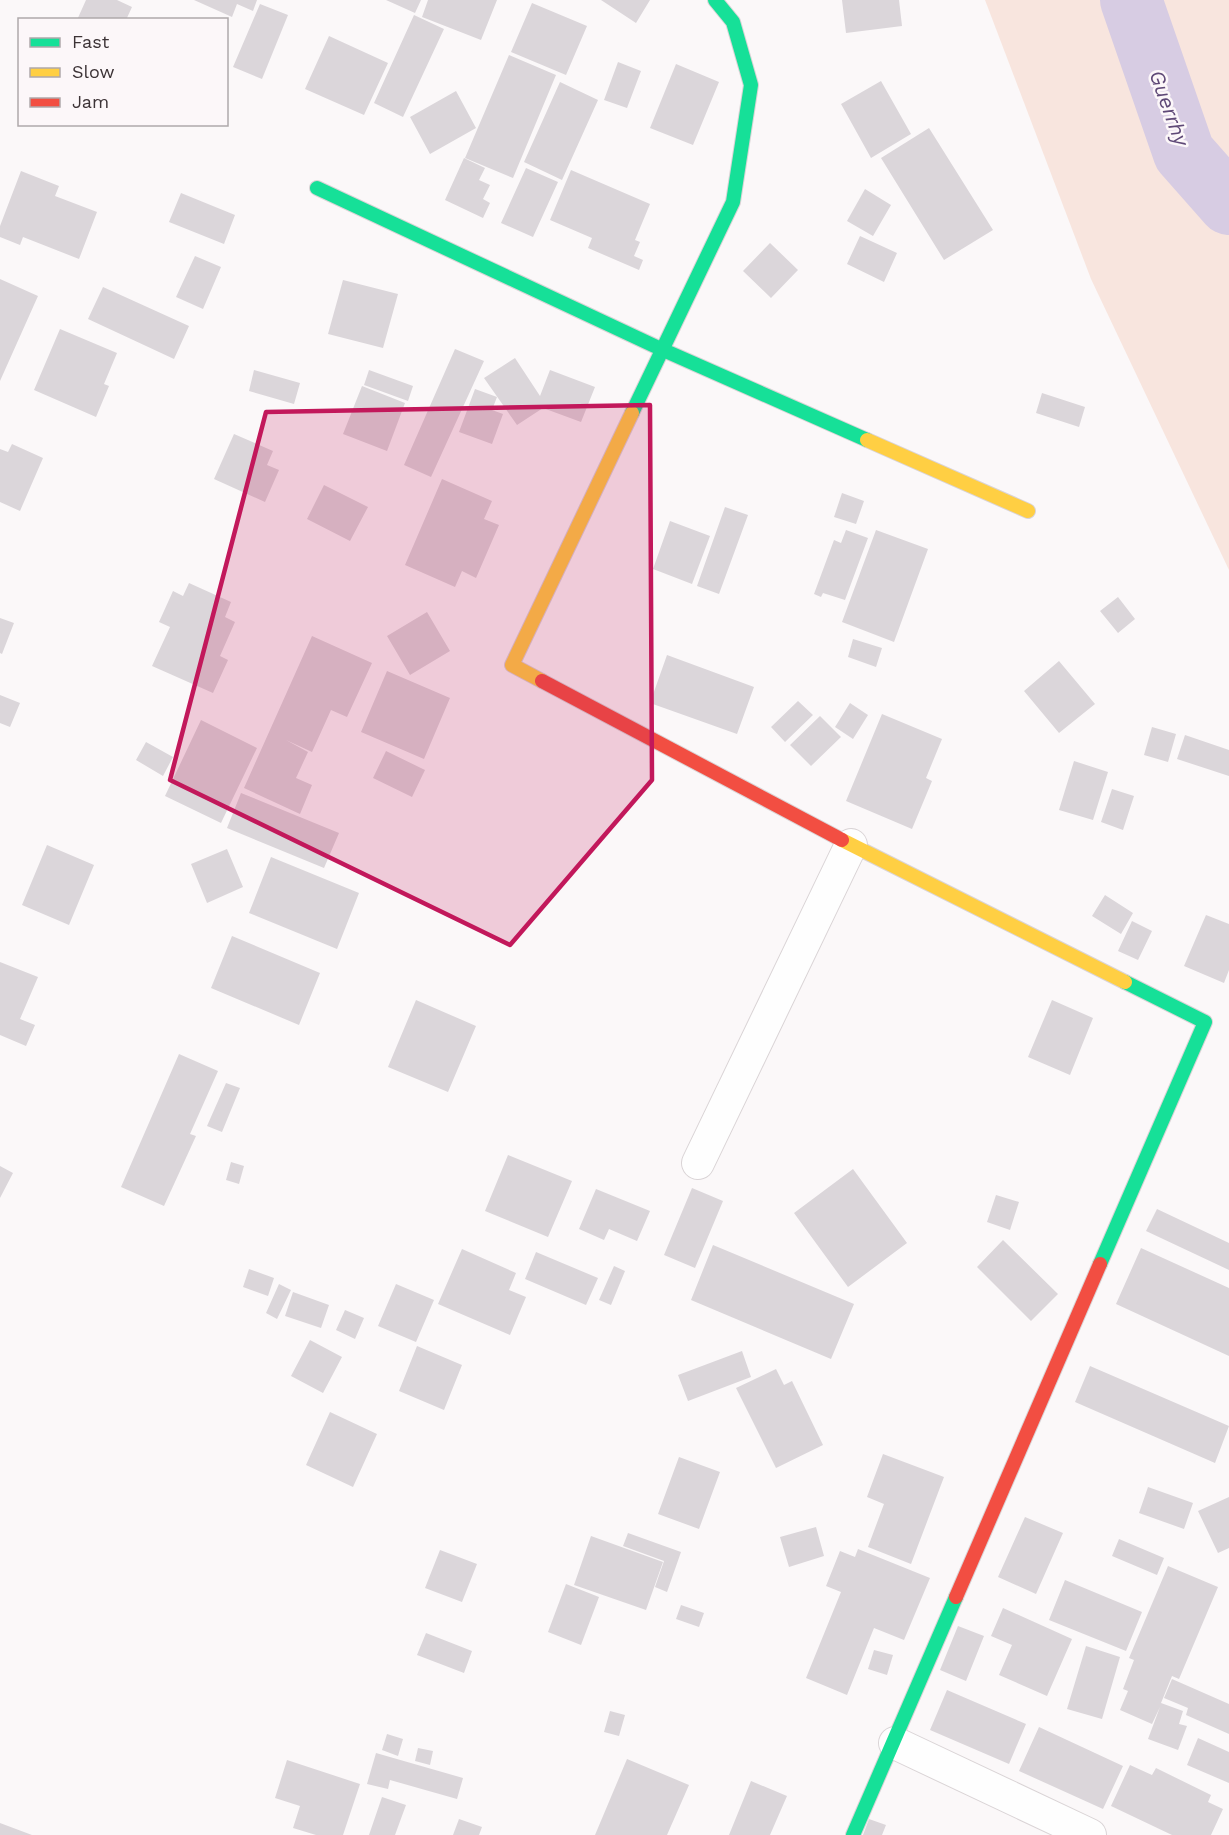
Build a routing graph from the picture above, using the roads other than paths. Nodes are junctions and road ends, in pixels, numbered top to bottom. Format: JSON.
{"nodes":[{"id":1,"x":716,"y":0,"type":"edge"},
{"id":2,"x":317,"y":188,"type":"dead end"},
{"id":3,"x":661,"y":349,"type":"junction"},
{"id":4,"x":1028,"y":511,"type":"dead end"},
{"id":5,"x":851,"y":845,"type":"junction"},
{"id":6,"x":698,"y":1163,"type":"dead end"},
{"id":7,"x":895,"y":1743,"type":"junction"},
{"id":8,"x":853,"y":1835,"type":"edge"},
{"id":9,"x":1090,"y":1835,"type":"edge"}],
"edges":[{"from":1,"to":3,"type":"street"},
{"from":2,"to":3,"type":"street"},
{"from":3,"to":4,"type":"street"},
{"from":3,"to":5,"type":"street"},
{"from":5,"to":6,"type":"street"},
{"from":5,"to":7,"type":"street"},
{"from":7,"to":8,"type":"street"},
{"from":7,"to":9,"type":"street"}]}
